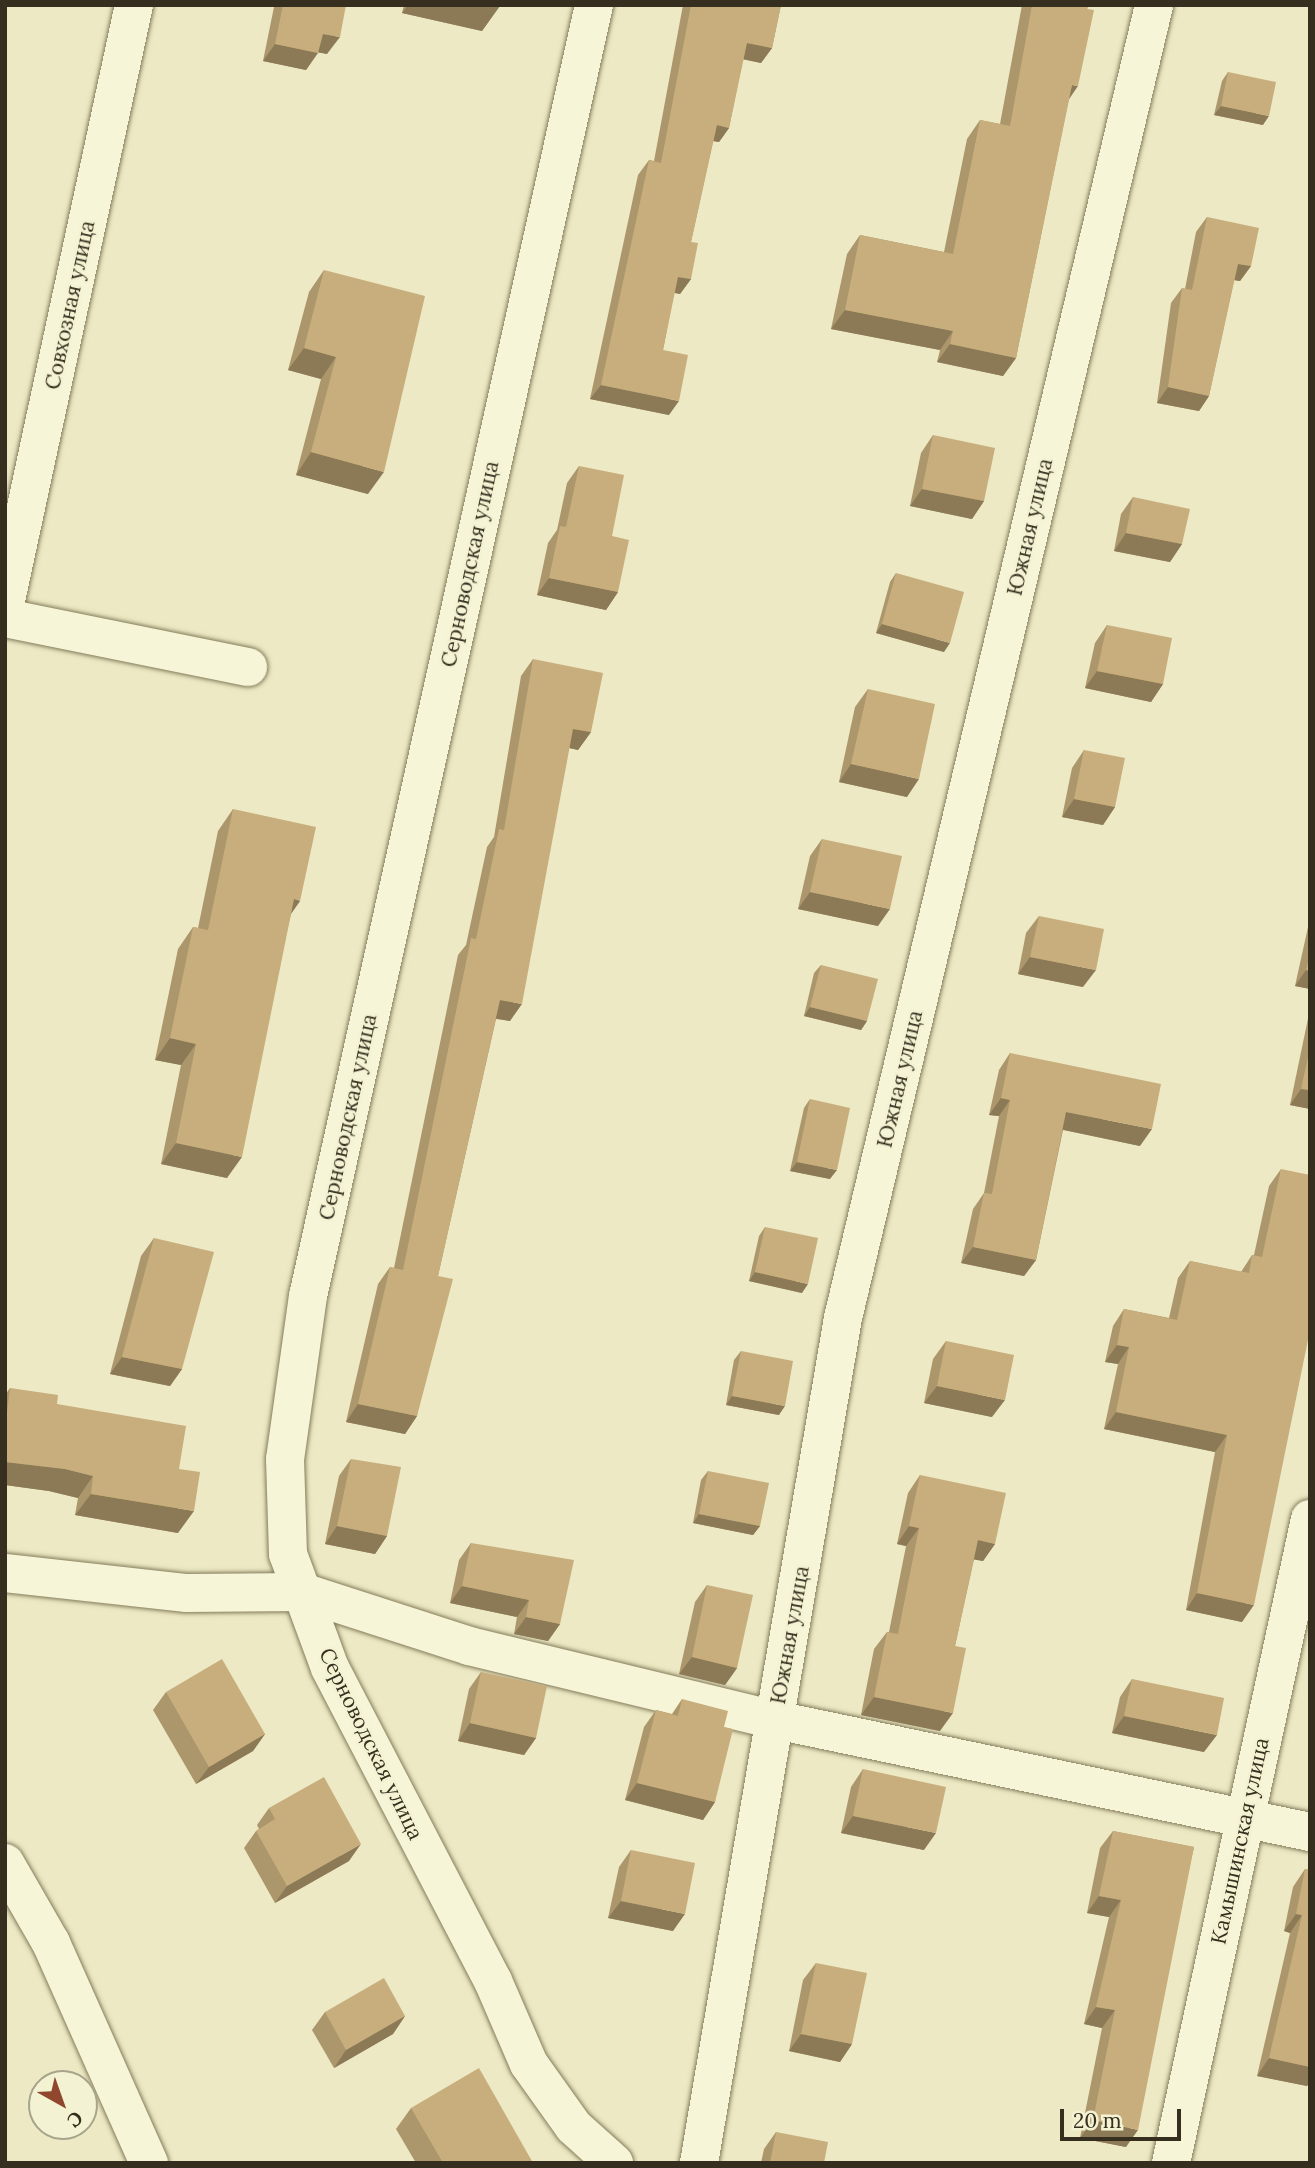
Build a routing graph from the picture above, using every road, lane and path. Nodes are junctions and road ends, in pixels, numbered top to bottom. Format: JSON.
{"nodes":[{"id":1,"x":134,"y":5,"type":"edge"},
{"id":2,"x":594,"y":5,"type":"edge"},
{"id":3,"x":1154,"y":5,"type":"edge"},
{"id":4,"x":5,"y":605,"type":"edge"},
{"id":5,"x":5,"y":618,"type":"edge"},
{"id":6,"x":248,"y":667,"type":"dead end"},
{"id":7,"x":1310,"y":1519,"type":"edge"},
{"id":8,"x":5,"y":1573,"type":"edge"},
{"id":9,"x":302,"y":1592,"type":"junction"},
{"id":10,"x":776,"y":1720,"type":"junction"},
{"id":11,"x":1245,"y":1818,"type":"junction"},
{"id":12,"x":1310,"y":1832,"type":"edge"},
{"id":13,"x":5,"y":1863,"type":"edge"},
{"id":14,"x":149,"y":2163,"type":"edge"},
{"id":15,"x":614,"y":2163,"type":"edge"},
{"id":16,"x":699,"y":2163,"type":"edge"},
{"id":17,"x":1171,"y":2163,"type":"edge"}],
"edges":[{"from":1,"to":4,"type":"street","name":"Совхозная улица"},
{"from":2,"to":9,"type":"street","name":"Серноводская улица"},
{"from":3,"to":10,"type":"street","name":"Южная улица"},
{"from":5,"to":6,"type":"street"},
{"from":7,"to":11,"type":"street","name":"Камышинская улица"},
{"from":8,"to":9,"type":"street"},
{"from":9,"to":10,"type":"street"},
{"from":9,"to":15,"type":"street","name":"Серноводская улица"},
{"from":10,"to":11,"type":"street"},
{"from":10,"to":16,"type":"street","name":"Южная улица"},
{"from":11,"to":12,"type":"street"},
{"from":11,"to":17,"type":"street","name":"Камышинская улица"},
{"from":13,"to":14,"type":"street"}]}
